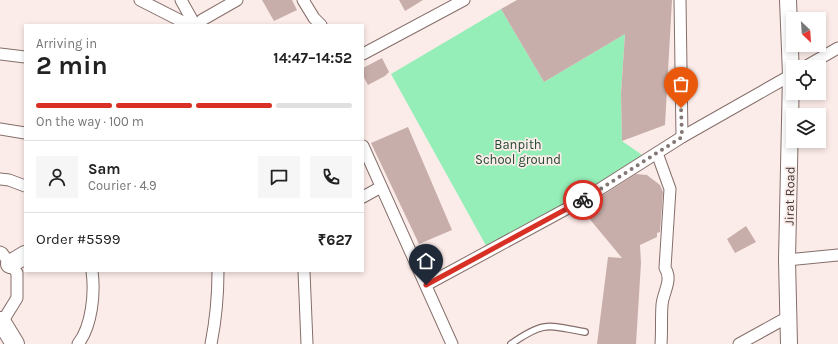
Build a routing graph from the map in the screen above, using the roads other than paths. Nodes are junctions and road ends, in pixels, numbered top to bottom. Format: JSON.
{"nodes":[{"id":1,"x":140,"y":0,"type":"edge"},
{"id":2,"x":181,"y":0,"type":"edge"},
{"id":3,"x":237,"y":0,"type":"edge"},
{"id":4,"x":303,"y":0,"type":"edge"},
{"id":5,"x":464,"y":0,"type":"edge"},
{"id":6,"x":680,"y":0,"type":"edge"},
{"id":7,"x":788,"y":0,"type":"edge"},
{"id":8,"x":187,"y":24,"type":"edge"},
{"id":9,"x":194,"y":24,"type":"edge"},
{"id":10,"x":200,"y":24,"type":"edge"},
{"id":11,"x":320,"y":24,"type":"edge"},
{"id":12,"x":838,"y":48,"type":"edge"},
{"id":13,"x":364,"y":53,"type":"edge"},
{"id":14,"x":0,"y":54,"type":"edge"},
{"id":15,"x":24,"y":57,"type":"edge"},
{"id":16,"x":795,"y":60,"type":"edge"},
{"id":17,"x":817,"y":60,"type":"edge"},
{"id":18,"x":786,"y":78,"type":"edge"},
{"id":19,"x":795,"y":100,"type":"edge"},
{"id":20,"x":0,"y":129,"type":"edge"},
{"id":21,"x":24,"y":134,"type":"edge"},
{"id":22,"x":682,"y":137,"type":"junction"},
{"id":23,"x":364,"y":148,"type":"edge"},
{"id":24,"x":657,"y":153,"type":"junction"},
{"id":25,"x":0,"y":179,"type":"edge"},
{"id":26,"x":24,"y":186,"type":"edge"},
{"id":27,"x":381,"y":187,"type":"junction"},
{"id":28,"x":364,"y":196,"type":"edge"},
{"id":29,"x":838,"y":255,"type":"edge"},
{"id":30,"x":12,"y":257,"type":"edge"},
{"id":31,"x":787,"y":260,"type":"junction"},
{"id":32,"x":92,"y":272,"type":"edge"},
{"id":33,"x":218,"y":272,"type":"edge"},
{"id":34,"x":304,"y":272,"type":"edge"},
{"id":35,"x":426,"y":285,"type":"junction"},
{"id":36,"x":788,"y":317,"type":"junction"},
{"id":37,"x":0,"y":321,"type":"edge"},
{"id":38,"x":585,"y":332,"type":"dead end"},
{"id":39,"x":16,"y":344,"type":"edge"},
{"id":40,"x":78,"y":344,"type":"edge"},
{"id":41,"x":211,"y":344,"type":"edge"},
{"id":42,"x":307,"y":344,"type":"edge"},
{"id":43,"x":452,"y":344,"type":"edge"},
{"id":44,"x":511,"y":344,"type":"edge"},
{"id":45,"x":661,"y":344,"type":"edge"},
{"id":46,"x":739,"y":344,"type":"edge"},
{"id":47,"x":789,"y":344,"type":"edge"}],
"edges":[{"from":1,"to":8,"type":"street"},
{"from":2,"to":9,"type":"street"},
{"from":3,"to":10,"type":"street"},
{"from":4,"to":11,"type":"street"},
{"from":5,"to":13,"type":"street"},
{"from":6,"to":22,"type":"street"},
{"from":7,"to":16,"type":"main road","name":"Jirat Road"},
{"from":12,"to":17,"type":"street"},
{"from":14,"to":15,"type":"street"},
{"from":18,"to":22,"type":"street"},
{"from":19,"to":31,"type":"main road","name":"Jirat Road"},
{"from":20,"to":21,"type":"street"},
{"from":22,"to":24,"type":"street"},
{"from":23,"to":27,"type":"street"},
{"from":24,"to":35,"type":"street"},
{"from":24,"to":45,"type":"street"},
{"from":25,"to":26,"type":"street"},
{"from":27,"to":28,"type":"street"},
{"from":27,"to":35,"type":"street"},
{"from":29,"to":31,"type":"street"},
{"from":30,"to":37,"type":"street"},
{"from":31,"to":36,"type":"main road","name":"Jirat Road"},
{"from":32,"to":40,"type":"street"},
{"from":33,"to":41,"type":"street"},
{"from":34,"to":42,"type":"street"},
{"from":35,"to":43,"type":"street"},
{"from":36,"to":46,"type":"street"},
{"from":36,"to":47,"type":"main road","name":"Jirat Road"},
{"from":37,"to":39,"type":"main road"},
{"from":38,"to":44,"type":"lane"}]}
